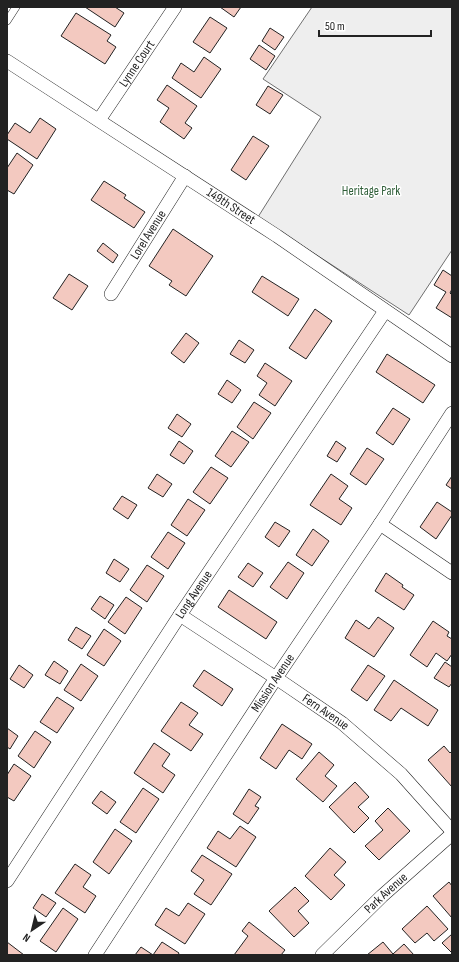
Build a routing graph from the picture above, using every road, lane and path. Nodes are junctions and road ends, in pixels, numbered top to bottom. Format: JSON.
{"nodes":[{"id":1,"x":16,"y":7,"type":"edge"},
{"id":2,"x":175,"y":7,"type":"edge"},
{"id":3,"x":7,"y":22,"type":"edge"},
{"id":4,"x":8,"y":65,"type":"edge"},
{"id":5,"x":99,"y":120,"type":"junction"},
{"id":6,"x":185,"y":176,"type":"junction"},
{"id":7,"x":111,"y":294,"type":"dead end"},
{"id":8,"x":385,"y":311,"type":"junction"},
{"id":9,"x":452,"y":356,"type":"edge"},
{"id":10,"x":452,"y":413,"type":"edge"},
{"id":11,"x":380,"y":524,"type":"junction"},
{"id":12,"x":452,"y":573,"type":"edge"},
{"id":13,"x":180,"y":615,"type":"junction"},
{"id":14,"x":276,"y":678,"type":"junction"},
{"id":15,"x":452,"y":833,"type":"edge"},
{"id":16,"x":7,"y":881,"type":"edge"},
{"id":17,"x":95,"y":955,"type":"edge"},
{"id":18,"x":322,"y":955,"type":"edge"}],
"edges":[{"from":1,"to":3,"type":"lane"},
{"from":2,"to":5,"type":"street","name":"Lynne Court"},
{"from":4,"to":5,"type":"street","name":"149th Street"},
{"from":5,"to":6,"type":"street","name":"149th Street"},
{"from":6,"to":7,"type":"street","name":"Lorel Avenue"},
{"from":6,"to":8,"type":"street","name":"149th Street"},
{"from":8,"to":9,"type":"street","name":"149th Street"},
{"from":8,"to":13,"type":"street","name":"Long Avenue"},
{"from":10,"to":11,"type":"street","name":"Mission Avenue"},
{"from":11,"to":12,"type":"street"},
{"from":11,"to":14,"type":"street","name":"Mission Avenue"},
{"from":13,"to":14,"type":"street","name":"Fern Avenue"},
{"from":13,"to":16,"type":"street","name":"Long Avenue"},
{"from":14,"to":15,"type":"street","name":"Fern Avenue"},
{"from":14,"to":17,"type":"street","name":"Mission Avenue"},
{"from":15,"to":18,"type":"street","name":"Park Avenue"}]}
